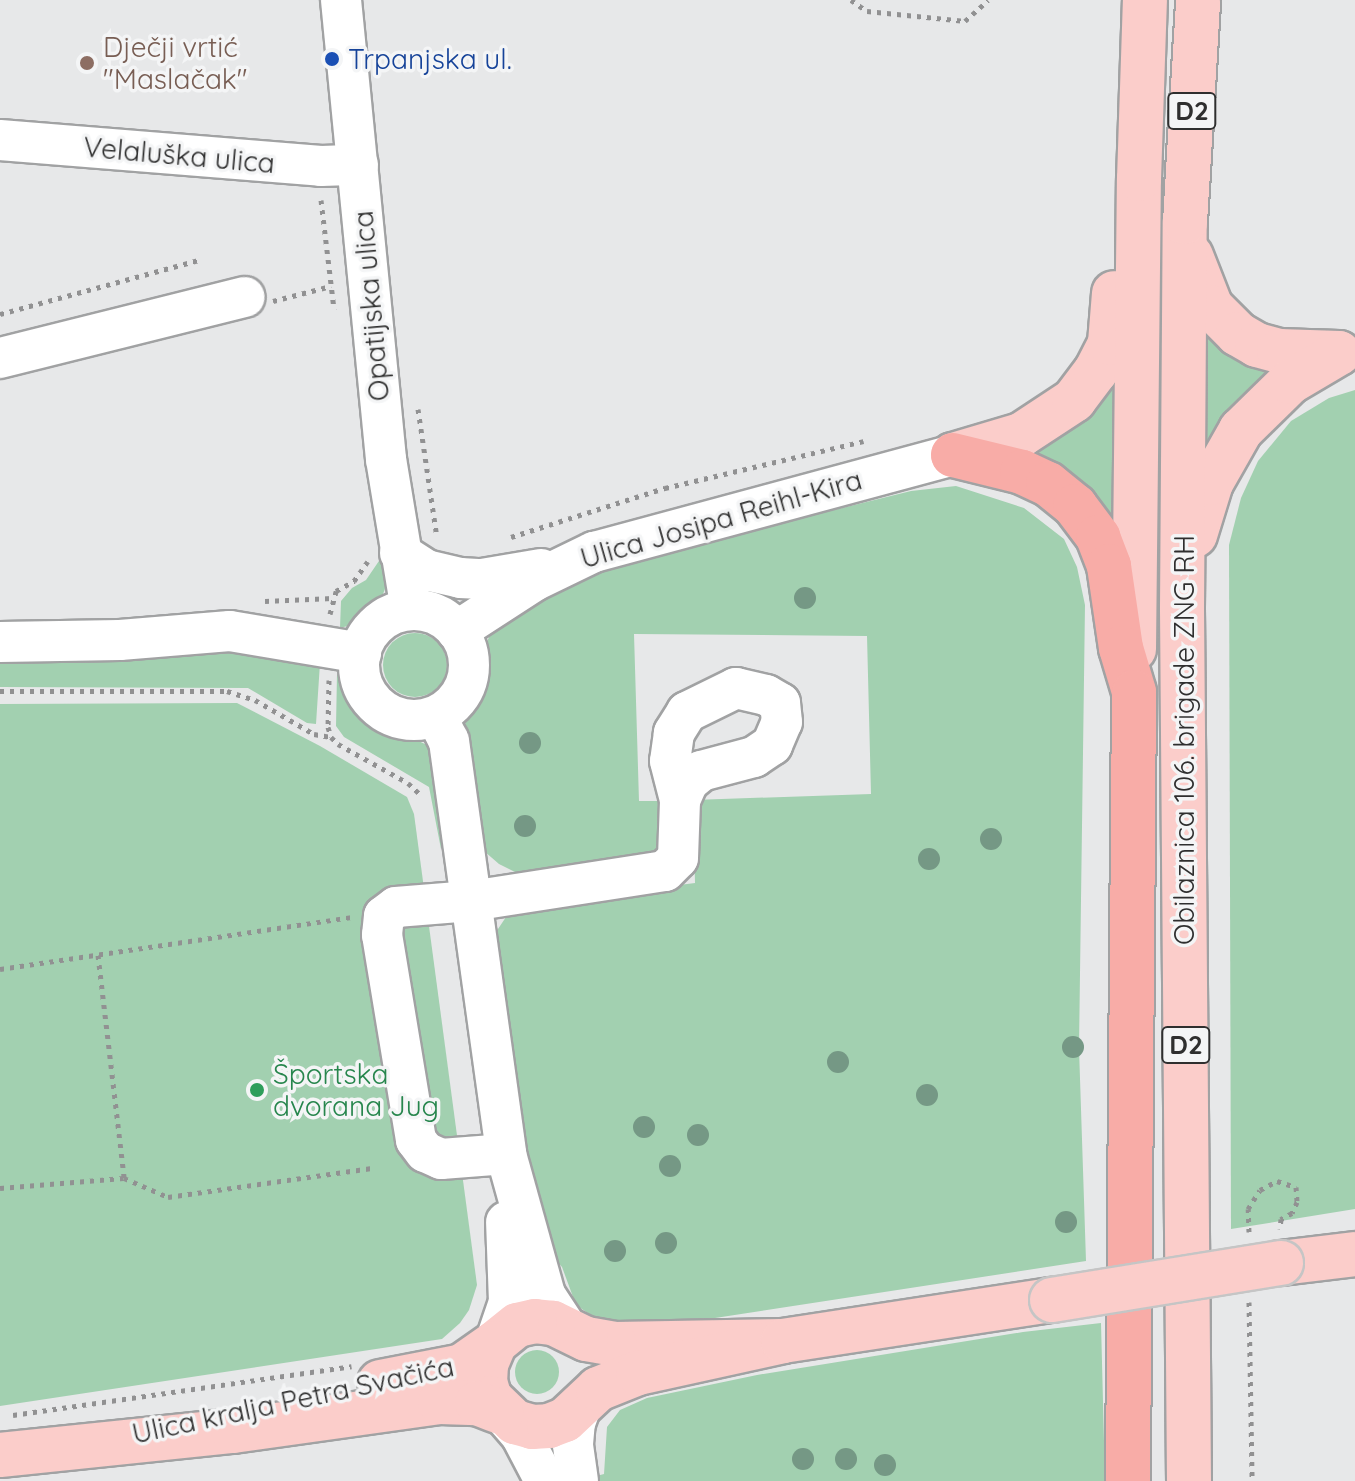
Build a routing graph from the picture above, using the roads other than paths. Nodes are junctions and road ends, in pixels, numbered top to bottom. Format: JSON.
{"nodes":[{"id":1,"x":341,"y":0,"type":"edge"},
{"id":2,"x":1145,"y":0,"type":"edge"},
{"id":3,"x":1198,"y":0,"type":"edge"},
{"id":4,"x":0,"y":140,"type":"edge"},
{"id":5,"x":358,"y":165,"type":"junction"},
{"id":6,"x":1139,"y":179,"type":"junction"},
{"id":7,"x":1185,"y":222,"type":"junction"},
{"id":8,"x":244,"y":297,"type":"road end"},
{"id":9,"x":1347,"y":351,"type":"edge"},
{"id":10,"x":0,"y":358,"type":"edge"},
{"id":11,"x":953,"y":455,"type":"junction"},
{"id":12,"x":400,"y":553,"type":"junction"},
{"id":13,"x":568,"y":563,"type":"junction"},
{"id":14,"x":1182,"y":608,"type":"junction"},
{"id":15,"x":411,"y":610,"type":"junction"},
{"id":16,"x":457,"y":631,"type":"junction"},
{"id":17,"x":0,"y":642,"type":"edge"},
{"id":18,"x":361,"y":653,"type":"junction"},
{"id":19,"x":1134,"y":692,"type":"junction"},
{"id":20,"x":436,"y":716,"type":"junction"},
{"id":21,"x":680,"y":800,"type":"dead end"},
{"id":22,"x":471,"y":901,"type":"junction"},
{"id":23,"x":506,"y":1154,"type":"junction"},
{"id":24,"x":1355,"y":1254,"type":"edge"},
{"id":25,"x":568,"y":1330,"type":"junction"},
{"id":26,"x":783,"y":1341,"type":"junction"},
{"id":27,"x":495,"y":1343,"type":"junction"},
{"id":28,"x":582,"y":1404,"type":"junction"},
{"id":29,"x":501,"y":1412,"type":"junction"},
{"id":30,"x":84,"y":1444,"type":"junction"},
{"id":31,"x":0,"y":1455,"type":"edge"},
{"id":32,"x":545,"y":1481,"type":"edge"},
{"id":33,"x":578,"y":1481,"type":"edge"},
{"id":34,"x":1128,"y":1481,"type":"edge"},
{"id":35,"x":1189,"y":1481,"type":"edge"}],
"edges":[{"from":1,"to":5,"type":"street","name":"Opatijska ulica"},
{"from":2,"to":6,"type":"main road","name":"Obilaznica 106. brigade ZNG RH","number":"D2"},
{"from":3,"to":7,"type":"main road","name":"Obilaznica 106. brigade ZNG RH","number":"D2"},
{"from":4,"to":5,"type":"street","name":"Velaluška ulica"},
{"from":5,"to":12,"type":"street","name":"Opatijska ulica"},
{"from":6,"to":11,"type":"main road"},
{"from":6,"to":19,"type":"main road","name":"Obilaznica 106. brigade ZNG RH","number":"D2"},
{"from":7,"to":9,"type":"main road"},
{"from":7,"to":14,"type":"main road","name":"Obilaznica 106. brigade ZNG RH","number":"D2"},
{"from":8,"to":10,"type":"street"},
{"from":9,"to":14,"type":"main road"},
{"from":11,"to":13,"type":"street","name":"Ulica Josipa Reihl-Kira"},
{"from":11,"to":19,"type":"highway"},
{"from":12,"to":13,"type":"street"},
{"from":12,"to":15,"type":"street","name":"Opatijska ulica"},
{"from":13,"to":16,"type":"street","name":"Ulica Josipa Reihl-Kira"},
{"from":14,"to":35,"type":"main road","name":"Obilaznica 106. brigade ZNG RH","number":"D2"},
{"from":15,"to":16,"type":"street"},
{"from":15,"to":18,"type":"street"},
{"from":16,"to":20,"type":"street"},
{"from":17,"to":18,"type":"street"},
{"from":18,"to":20,"type":"street"},
{"from":19,"to":34,"type":"highway","name":"Obilaznica 106. brigade ZNG RH","number":"D2"},
{"from":20,"to":22,"type":"street"},
{"from":21,"to":22,"type":"street"},
{"from":22,"to":23,"type":"street"},
{"from":22,"to":23,"type":"street"},
{"from":23,"to":25,"type":"street"},
{"from":23,"to":27,"type":"street"},
{"from":24,"to":26,"type":"main road","bridge":true},
{"from":25,"to":26,"type":"main road"},
{"from":25,"to":27,"type":"main road"},
{"from":25,"to":28,"type":"main road"},
{"from":26,"to":28,"type":"main road"},
{"from":27,"to":29,"type":"main road"},
{"from":27,"to":30,"type":"main road","name":"Ulica kralja Petra Svačića"},
{"from":28,"to":29,"type":"main road"},
{"from":28,"to":33,"type":"street"},
{"from":29,"to":30,"type":"main road","name":"Ulica kralja Petra Svačića"},
{"from":29,"to":32,"type":"street"},
{"from":30,"to":31,"type":"main road","name":"Ulica kralja Petra Svačića"}]}
